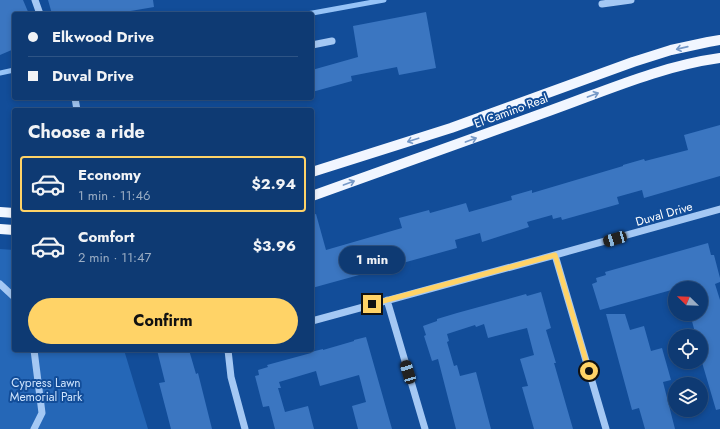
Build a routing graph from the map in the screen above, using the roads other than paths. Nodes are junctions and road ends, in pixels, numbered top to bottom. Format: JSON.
{"nodes":[{"id":1,"x":35,"y":0,"type":"edge"},
{"id":2,"x":631,"y":0,"type":"edge"},
{"id":3,"x":602,"y":4,"type":"dead end"},
{"id":4,"x":39,"y":12,"type":"edge"},
{"id":5,"x":720,"y":40,"type":"edge"},
{"id":6,"x":332,"y":41,"type":"dead end"},
{"id":7,"x":314,"y":45,"type":"edge"},
{"id":8,"x":720,"y":58,"type":"edge"},
{"id":9,"x":314,"y":171,"type":"edge"},
{"id":10,"x":314,"y":195,"type":"edge"},
{"id":11,"x":720,"y":209,"type":"edge"},
{"id":12,"x":0,"y":212,"type":"edge"},
{"id":13,"x":12,"y":213,"type":"edge"},
{"id":14,"x":0,"y":229,"type":"edge"},
{"id":15,"x":12,"y":230,"type":"edge"},
{"id":16,"x":555,"y":255,"type":"junction"},
{"id":17,"x":0,"y":284,"type":"edge"},
{"id":18,"x":12,"y":295,"type":"edge"},
{"id":19,"x":387,"y":300,"type":"junction"},
{"id":20,"x":314,"y":319,"type":"edge"},
{"id":21,"x":34,"y":352,"type":"edge"},
{"id":22,"x":228,"y":352,"type":"edge"},
{"id":23,"x":34,"y":429,"type":"edge"},
{"id":24,"x":245,"y":429,"type":"edge"},
{"id":25,"x":425,"y":429,"type":"edge"},
{"id":26,"x":606,"y":429,"type":"edge"}],
"edges":[{"from":1,"to":4,"type":"street"},
{"from":2,"to":3,"type":"street"},
{"from":5,"to":9,"type":"main road","name":"El Camino Real","one_way":true},
{"from":6,"to":7,"type":"street"},
{"from":10,"to":8,"type":"main road","name":"El Camino Real","one_way":true},
{"from":11,"to":16,"type":"street","name":"Duval Drive"},
{"from":12,"to":13,"type":"main road"},
{"from":14,"to":15,"type":"main road"},
{"from":16,"to":19,"type":"street","name":"Duval Drive"},
{"from":16,"to":26,"type":"street"},
{"from":17,"to":18,"type":"street"},
{"from":19,"to":20,"type":"street","name":"Duval Drive"},
{"from":19,"to":25,"type":"street"},
{"from":21,"to":23,"type":"street"},
{"from":22,"to":24,"type":"street"}]}
